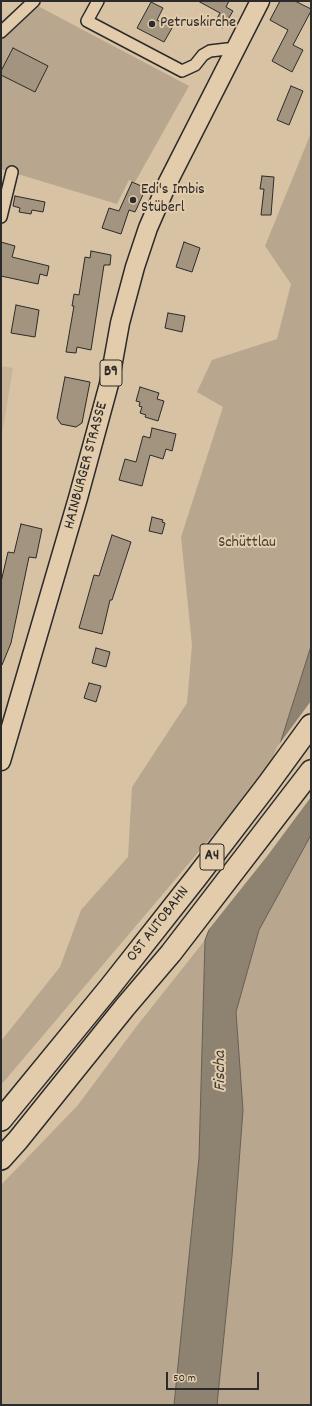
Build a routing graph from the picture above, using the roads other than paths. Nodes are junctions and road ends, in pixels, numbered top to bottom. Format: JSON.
{"nodes":[{"id":1,"x":34,"y":1,"type":"edge"},
{"id":2,"x":98,"y":1,"type":"edge"},
{"id":3,"x":260,"y":1,"type":"edge"},
{"id":4,"x":1,"y":32,"type":"edge"},
{"id":5,"x":236,"y":50,"type":"junction"},
{"id":6,"x":12,"y":172,"type":"dead end"},
{"id":7,"x":1,"y":217,"type":"edge"},
{"id":8,"x":311,"y":725,"type":"edge"},
{"id":9,"x":1,"y":761,"type":"edge"},
{"id":10,"x":311,"y":771,"type":"edge"},
{"id":11,"x":1,"y":1120,"type":"edge"},
{"id":12,"x":1,"y":1159,"type":"edge"}],
"edges":[{"from":1,"to":4,"type":"street"},
{"from":2,"to":5,"type":"street"},
{"from":3,"to":5,"type":"main road","name":"HAINBURGER STRASSE","number":"B9"},
{"from":5,"to":9,"type":"main road","name":"HAINBURGER STRASSE","number":"B9"},
{"from":6,"to":7,"type":"street"},
{"from":8,"to":11,"type":"highway","name":"OST AUTOBAHN","number":"A4"},
{"from":10,"to":12,"type":"highway","name":"OST AUTOBAHN","number":"A4"}]}
